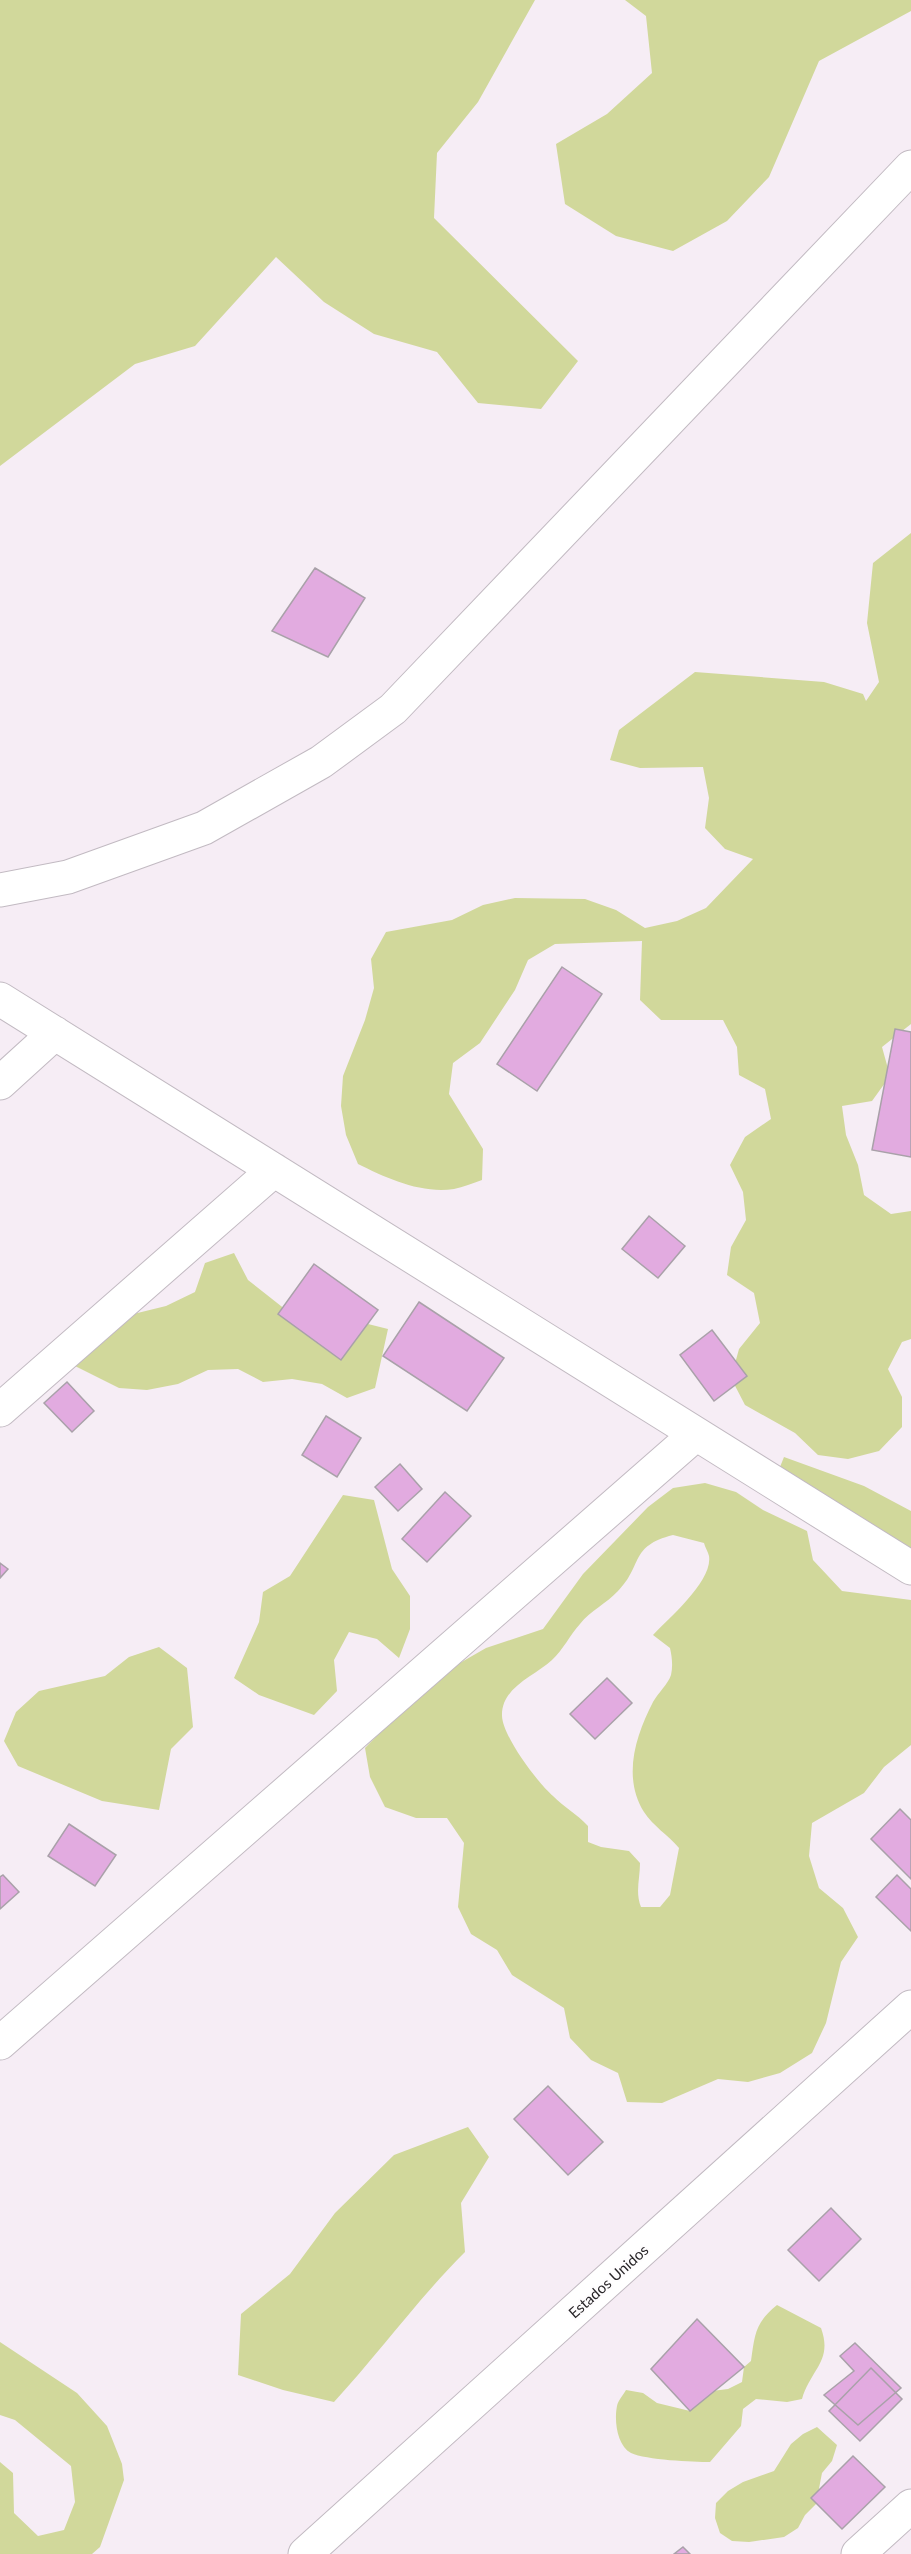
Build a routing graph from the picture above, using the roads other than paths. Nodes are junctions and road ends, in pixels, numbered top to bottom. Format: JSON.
{"nodes":[{"id":1,"x":911,"y":167,"type":"edge"},
{"id":2,"x":0,"y":890,"type":"edge"},
{"id":3,"x":0,"y":999,"type":"edge"},
{"id":4,"x":55,"y":1033,"type":"junction"},
{"id":5,"x":0,"y":1083,"type":"edge"},
{"id":6,"x":274,"y":1170,"type":"junction"},
{"id":7,"x":0,"y":1410,"type":"edge"},
{"id":8,"x":696,"y":1434,"type":"junction"},
{"id":9,"x":911,"y":1568,"type":"edge"},
{"id":10,"x":911,"y":2007,"type":"edge"},
{"id":11,"x":0,"y":2043,"type":"edge"},
{"id":12,"x":911,"y":2506,"type":"edge"},
{"id":13,"x":305,"y":2554,"type":"edge"},
{"id":14,"x":858,"y":2554,"type":"edge"}],
"edges":[{"from":1,"to":2,"type":"street"},
{"from":3,"to":4,"type":"street"},
{"from":4,"to":5,"type":"street"},
{"from":4,"to":6,"type":"street"},
{"from":6,"to":7,"type":"street"},
{"from":6,"to":8,"type":"street"},
{"from":8,"to":9,"type":"street"},
{"from":8,"to":11,"type":"street"},
{"from":10,"to":13,"type":"street","name":"Estados Unidos"},
{"from":12,"to":14,"type":"street"}]}
